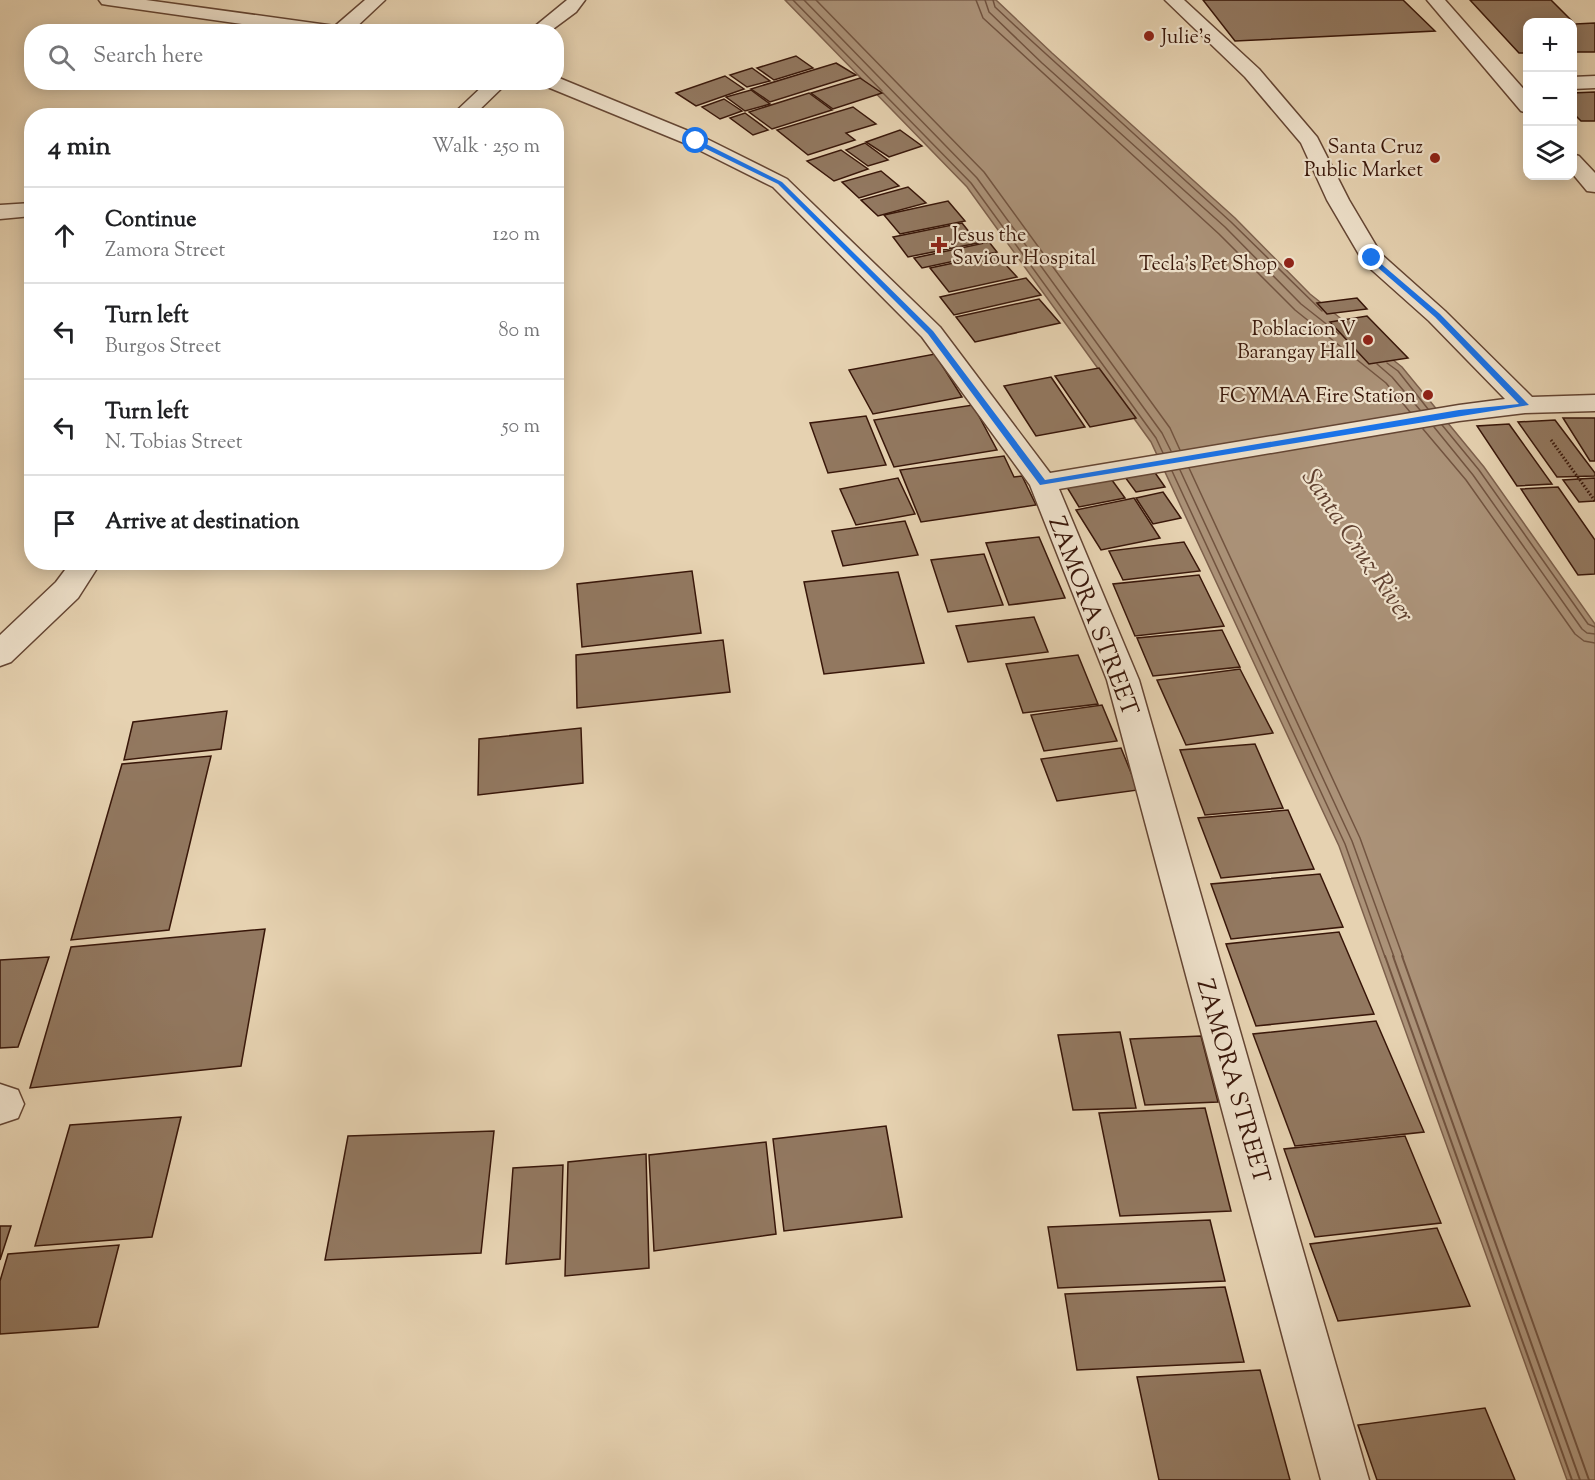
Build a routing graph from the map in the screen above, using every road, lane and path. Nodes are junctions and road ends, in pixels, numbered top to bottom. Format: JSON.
{"nodes":[{"id":1,"x":108,"y":0,"type":"edge"},
{"id":2,"x":376,"y":0,"type":"edge"},
{"id":3,"x":576,"y":0,"type":"edge"},
{"id":4,"x":1174,"y":0,"type":"edge"},
{"id":5,"x":1436,"y":0,"type":"edge"},
{"id":6,"x":288,"y":24,"type":"edge"},
{"id":7,"x":349,"y":24,"type":"edge"},
{"id":8,"x":548,"y":24,"type":"edge"},
{"id":9,"x":1595,"y":82,"type":"edge"},
{"id":10,"x":1577,"y":83,"type":"edge"},
{"id":11,"x":1518,"y":84,"type":"edge"},
{"id":12,"x":564,"y":87,"type":"edge"},
{"id":13,"x":490,"y":90,"type":"edge"},
{"id":14,"x":470,"y":108,"type":"edge"},
{"id":15,"x":1577,"y":166,"type":"edge"},
{"id":16,"x":1595,"y":186,"type":"edge"},
{"id":17,"x":24,"y":210,"type":"edge"},
{"id":18,"x":0,"y":212,"type":"edge"},
{"id":19,"x":1595,"y":403,"type":"edge"},
{"id":20,"x":1526,"y":405,"type":"junction"},
{"id":21,"x":1043,"y":483,"type":"junction"},
{"id":22,"x":1595,"y":501,"type":"edge"},
{"id":23,"x":81,"y":570,"type":"edge"},
{"id":24,"x":0,"y":654,"type":"edge"},
{"id":25,"x":1344,"y":1480,"type":"edge"}],
"edges":[{"from":1,"to":6,"type":"street"},
{"from":2,"to":7,"type":"street"},
{"from":3,"to":8,"type":"street"},
{"from":4,"to":20,"type":"street"},
{"from":5,"to":11,"type":"street"},
{"from":9,"to":10,"type":"street"},
{"from":12,"to":21,"type":"street","name":"ZAMORA STREET"},
{"from":13,"to":14,"type":"street"},
{"from":15,"to":16,"type":"street"},
{"from":17,"to":18,"type":"street"},
{"from":19,"to":20,"type":"street"},
{"from":20,"to":21,"type":"street"},
{"from":20,"to":22,"type":"path"},
{"from":21,"to":25,"type":"street","name":"ZAMORA STREET"},
{"from":23,"to":24,"type":"street"}]}
